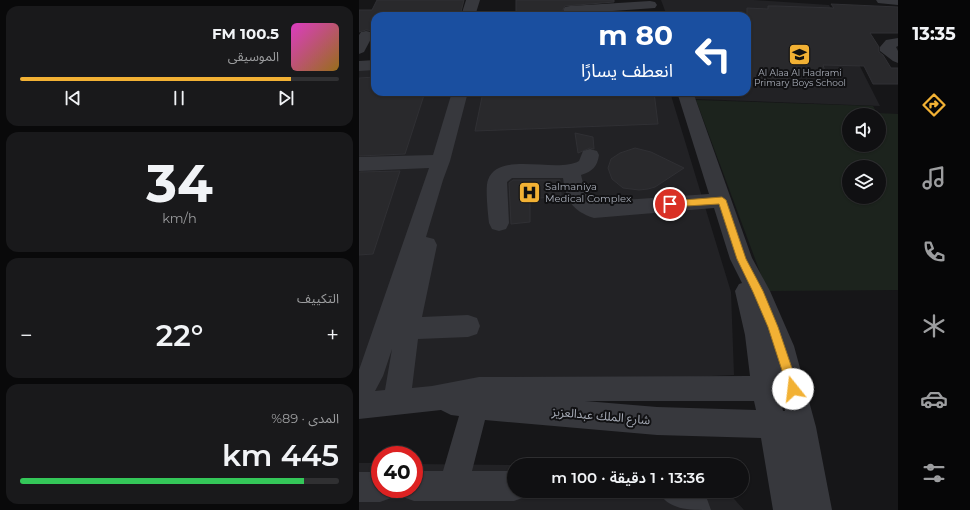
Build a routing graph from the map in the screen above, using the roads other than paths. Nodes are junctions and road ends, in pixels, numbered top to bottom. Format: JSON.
{"nodes":[{"id":1,"x":473,"y":0,"type":"edge"},
{"id":2,"x":480,"y":0,"type":"edge"},
{"id":3,"x":883,"y":0,"type":"edge"},
{"id":4,"x":898,"y":1,"type":"edge"},
{"id":5,"x":654,"y":6,"type":"edge"},
{"id":6,"x":570,"y":10,"type":"dead end"},
{"id":7,"x":469,"y":12,"type":"edge"},
{"id":8,"x":478,"y":12,"type":"edge"},
{"id":9,"x":366,"y":35,"type":"dead end"},
{"id":10,"x":898,"y":42,"type":"edge"},
{"id":11,"x":359,"y":49,"type":"edge"},
{"id":12,"x":898,"y":58,"type":"edge"},
{"id":13,"x":371,"y":65,"type":"edge"},
{"id":14,"x":359,"y":66,"type":"edge"},
{"id":15,"x":459,"y":96,"type":"edge"},
{"id":16,"x":686,"y":96,"type":"edge"},
{"id":17,"x":590,"y":155,"type":"dead end"},
{"id":18,"x":441,"y":161,"type":"junction"},
{"id":19,"x":359,"y":164,"type":"edge"},
{"id":20,"x":571,"y":171,"type":"junction"},
{"id":21,"x":722,"y":200,"type":"junction"},
{"id":22,"x":499,"y":223,"type":"dead end"},
{"id":23,"x":741,"y":259,"type":"junction"},
{"id":24,"x":414,"y":265,"type":"junction"},
{"id":25,"x":468,"y":326,"type":"dead end"},
{"id":26,"x":407,"y":330,"type":"junction"},
{"id":27,"x":765,"y":389,"type":"junction"},
{"id":28,"x":793,"y":389,"type":"junction"},
{"id":29,"x":359,"y":394,"type":"edge"},
{"id":30,"x":477,"y":398,"type":"junction"},
{"id":31,"x":397,"y":402,"type":"junction"},
{"id":32,"x":359,"y":406,"type":"edge"},
{"id":33,"x":771,"y":424,"type":"junction"},
{"id":34,"x":802,"y":427,"type":"junction"},
{"id":35,"x":454,"y":485,"type":"junction"},
{"id":36,"x":423,"y":486,"type":"edge"},
{"id":37,"x":507,"y":486,"type":"edge"},
{"id":38,"x":359,"y":487,"type":"edge"},
{"id":39,"x":371,"y":487,"type":"edge"},
{"id":40,"x":685,"y":498,"type":"edge"},
{"id":41,"x":695,"y":510,"type":"edge"},
{"id":42,"x":788,"y":510,"type":"edge"},
{"id":43,"x":817,"y":510,"type":"edge"}],
"edges":[{"from":1,"to":7,"type":"street"},
{"from":2,"to":8,"type":"street"},
{"from":3,"to":4,"type":"street"},
{"from":5,"to":6,"type":"street"},
{"from":9,"to":11,"type":"street"},
{"from":10,"to":12,"type":"street"},
{"from":13,"to":14,"type":"street"},
{"from":15,"to":18,"type":"street"},
{"from":16,"to":21,"type":"street"},
{"from":17,"to":20,"type":"street"},
{"from":18,"to":19,"type":"street"},
{"from":18,"to":24,"type":"street"},
{"from":18,"to":24,"type":"street"},
{"from":20,"to":21,"type":"street"},
{"from":20,"to":22,"type":"street"},
{"from":21,"to":23,"type":"street"},
{"from":23,"to":27,"type":"street"},
{"from":23,"to":28,"type":"street"},
{"from":24,"to":26,"type":"street"},
{"from":24,"to":29,"type":"street"},
{"from":25,"to":26,"type":"street"},
{"from":26,"to":31,"type":"street"},
{"from":27,"to":28,"type":"street","name":"شارع الملك عبدالعزيز"},
{"from":27,"to":30,"type":"street","name":"شارع الملك عبدالعزيز"},
{"from":27,"to":33,"type":"street"},
{"from":28,"to":34,"type":"street"},
{"from":30,"to":31,"type":"street","name":"شارع الملك عبدالعزيز"},
{"from":30,"to":33,"type":"street","name":"شارع الملك عبدالعزيز"},
{"from":30,"to":35,"type":"street"},
{"from":31,"to":32,"type":"street","name":"شارع الملك عبدالعزيز"},
{"from":33,"to":34,"type":"street","name":"شارع الملك عبدالعزيز"},
{"from":33,"to":42,"type":"street"},
{"from":34,"to":43,"type":"street"},
{"from":35,"to":36,"type":"street"},
{"from":35,"to":37,"type":"street"},
{"from":38,"to":39,"type":"street"},
{"from":40,"to":41,"type":"street"}]}
